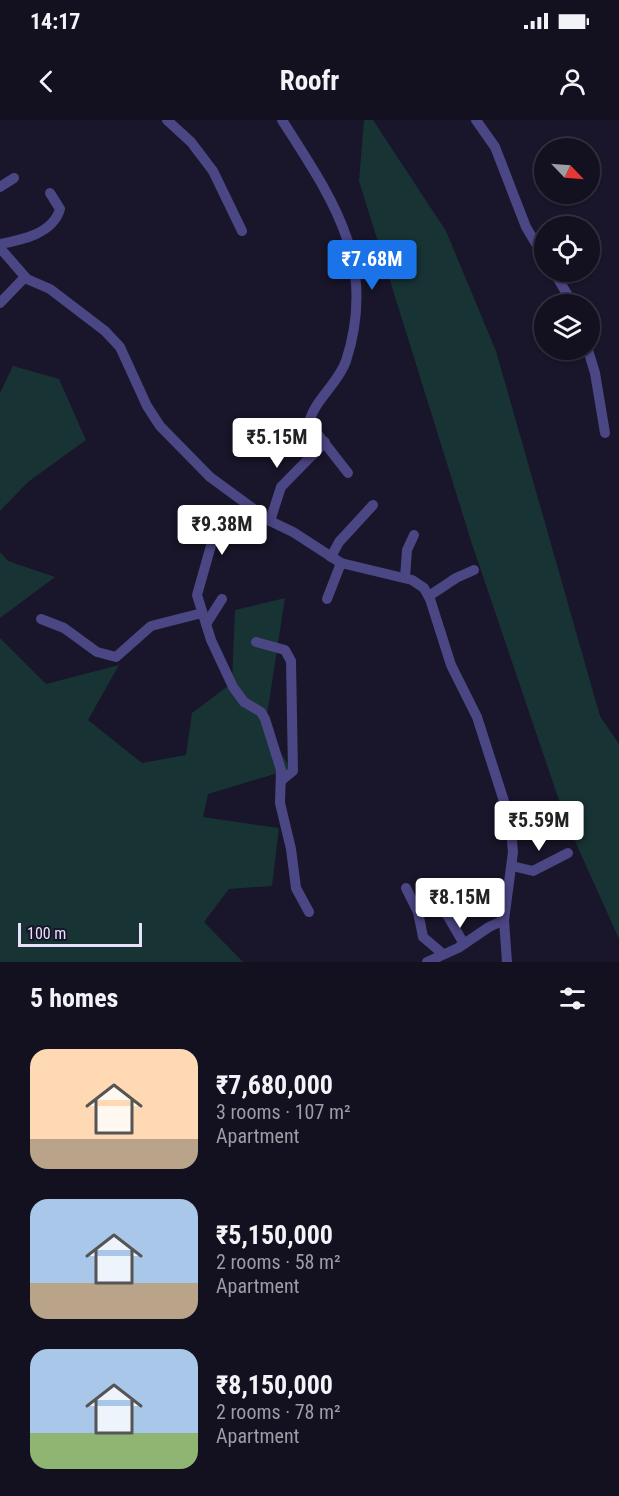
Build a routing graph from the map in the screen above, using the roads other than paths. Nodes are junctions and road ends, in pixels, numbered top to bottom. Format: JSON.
{"nodes":[{"id":1,"x":167,"y":120,"type":"edge"},
{"id":2,"x":282,"y":120,"type":"edge"},
{"id":3,"x":476,"y":120,"type":"edge"},
{"id":4,"x":14,"y":178,"type":"dead end"},
{"id":5,"x":0,"y":187,"type":"edge"},
{"id":6,"x":50,"y":193,"type":"dead end"},
{"id":7,"x":242,"y":231,"type":"dead end"},
{"id":8,"x":534,"y":240,"type":"edge"},
{"id":9,"x":0,"y":246,"type":"edge"},
{"id":10,"x":25,"y":277,"type":"junction"},
{"id":11,"x":0,"y":303,"type":"edge"},
{"id":12,"x":591,"y":360,"type":"edge"},
{"id":13,"x":605,"y":433,"type":"dead end"},
{"id":14,"x":325,"y":442,"type":"junction"},
{"id":15,"x":348,"y":473,"type":"dead end"},
{"id":16,"x":372,"y":505,"type":"dead end"},
{"id":17,"x":250,"y":508,"type":"junction"},
{"id":18,"x":270,"y":521,"type":"junction"},
{"id":19,"x":414,"y":535,"type":"dead end"},
{"id":20,"x":331,"y":557,"type":"junction"},
{"id":21,"x":341,"y":563,"type":"junction"},
{"id":22,"x":474,"y":570,"type":"dead end"},
{"id":23,"x":405,"y":578,"type":"junction"},
{"id":24,"x":429,"y":596,"type":"junction"},
{"id":25,"x":222,"y":599,"type":"dead end"},
{"id":26,"x":327,"y":599,"type":"dead end"},
{"id":27,"x":202,"y":613,"type":"junction"},
{"id":28,"x":41,"y":620,"type":"dead end"},
{"id":29,"x":206,"y":624,"type":"junction"},
{"id":30,"x":256,"y":642,"type":"dead end"},
{"id":31,"x":282,"y":780,"type":"junction"},
{"id":32,"x":568,"y":853,"type":"dead end"},
{"id":33,"x":512,"y":866,"type":"junction"},
{"id":34,"x":406,"y":888,"type":"dead end"},
{"id":35,"x":309,"y":912,"type":"dead end"},
{"id":36,"x":446,"y":913,"type":"dead end"},
{"id":37,"x":504,"y":920,"type":"junction"},
{"id":38,"x":464,"y":944,"type":"junction"},
{"id":39,"x":443,"y":954,"type":"junction"},
{"id":40,"x":427,"y":962,"type":"edge"},
{"id":41,"x":507,"y":962,"type":"edge"}],
"edges":[{"from":1,"to":7,"type":"street"},
{"from":2,"to":14,"type":"street"},
{"from":3,"to":8,"type":"street"},
{"from":4,"to":5,"type":"street"},
{"from":6,"to":9,"type":"street"},
{"from":9,"to":10,"type":"street"},
{"from":10,"to":11,"type":"street"},
{"from":10,"to":17,"type":"street"},
{"from":12,"to":13,"type":"street"},
{"from":14,"to":15,"type":"street"},
{"from":14,"to":18,"type":"street"},
{"from":16,"to":20,"type":"street"},
{"from":17,"to":18,"type":"street"},
{"from":17,"to":27,"type":"street"},
{"from":18,"to":20,"type":"street"},
{"from":19,"to":23,"type":"street"},
{"from":20,"to":21,"type":"street"},
{"from":21,"to":23,"type":"street"},
{"from":21,"to":26,"type":"street"},
{"from":22,"to":24,"type":"street"},
{"from":23,"to":24,"type":"street"},
{"from":24,"to":33,"type":"street"},
{"from":25,"to":29,"type":"street"},
{"from":27,"to":28,"type":"street"},
{"from":27,"to":29,"type":"street"},
{"from":29,"to":31,"type":"street"},
{"from":30,"to":31,"type":"street"},
{"from":31,"to":35,"type":"street"},
{"from":32,"to":33,"type":"street"},
{"from":33,"to":37,"type":"street"},
{"from":34,"to":39,"type":"street"},
{"from":36,"to":38,"type":"street"},
{"from":37,"to":38,"type":"street"},
{"from":37,"to":41,"type":"street"},
{"from":38,"to":39,"type":"street"},
{"from":39,"to":40,"type":"street"}]}
